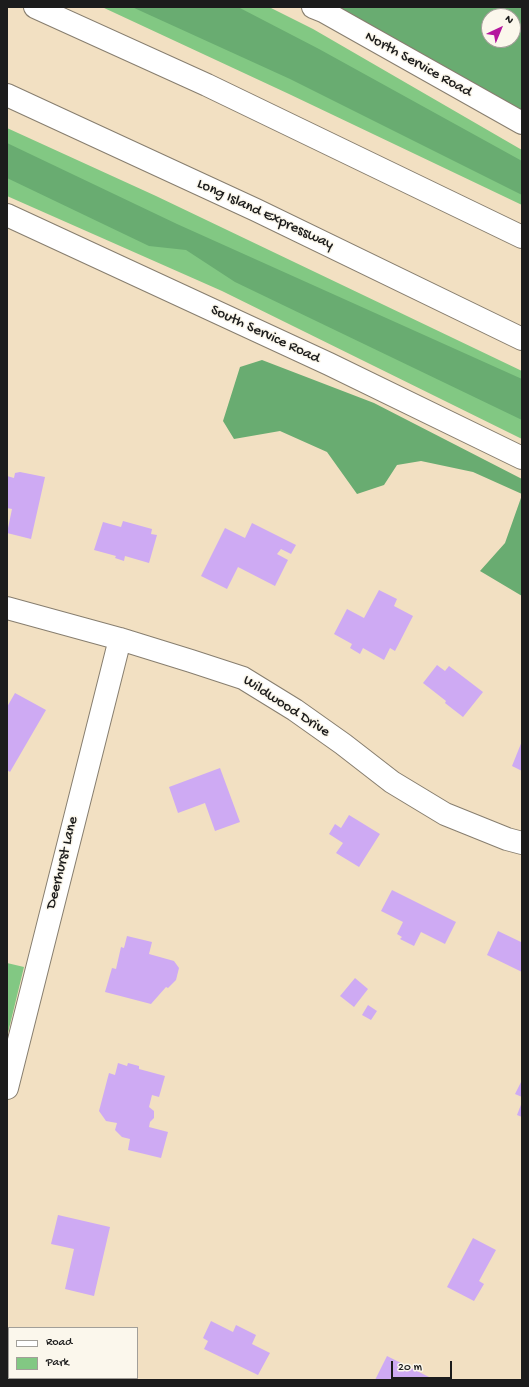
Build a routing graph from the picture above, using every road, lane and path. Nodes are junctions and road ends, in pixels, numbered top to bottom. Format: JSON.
{"nodes":[{"id":1,"x":35,"y":7,"type":"edge"},
{"id":2,"x":314,"y":7,"type":"edge"},
{"id":3,"x":7,"y":95,"type":"edge"},
{"id":4,"x":522,"y":123,"type":"edge"},
{"id":5,"x":7,"y":215,"type":"edge"},
{"id":6,"x":522,"y":237,"type":"edge"},
{"id":7,"x":522,"y":339,"type":"edge"},
{"id":8,"x":522,"y":458,"type":"edge"},
{"id":9,"x":7,"y":608,"type":"edge"},
{"id":10,"x":120,"y":639,"type":"junction"},
{"id":11,"x":522,"y":844,"type":"edge"},
{"id":12,"x":7,"y":1088,"type":"edge"}],
"edges":[{"from":1,"to":6,"type":"main road"},
{"from":2,"to":4,"type":"main road","name":"North Service Road"},
{"from":3,"to":7,"type":"main road","name":"Long Island Expressway"},
{"from":5,"to":8,"type":"main road","name":"South Service Road"},
{"from":9,"to":10,"type":"main road","name":"Wildwood Drive"},
{"from":10,"to":11,"type":"main road","name":"Wildwood Drive"},
{"from":10,"to":12,"type":"main road","name":"Deerhurst Lane"}]}
